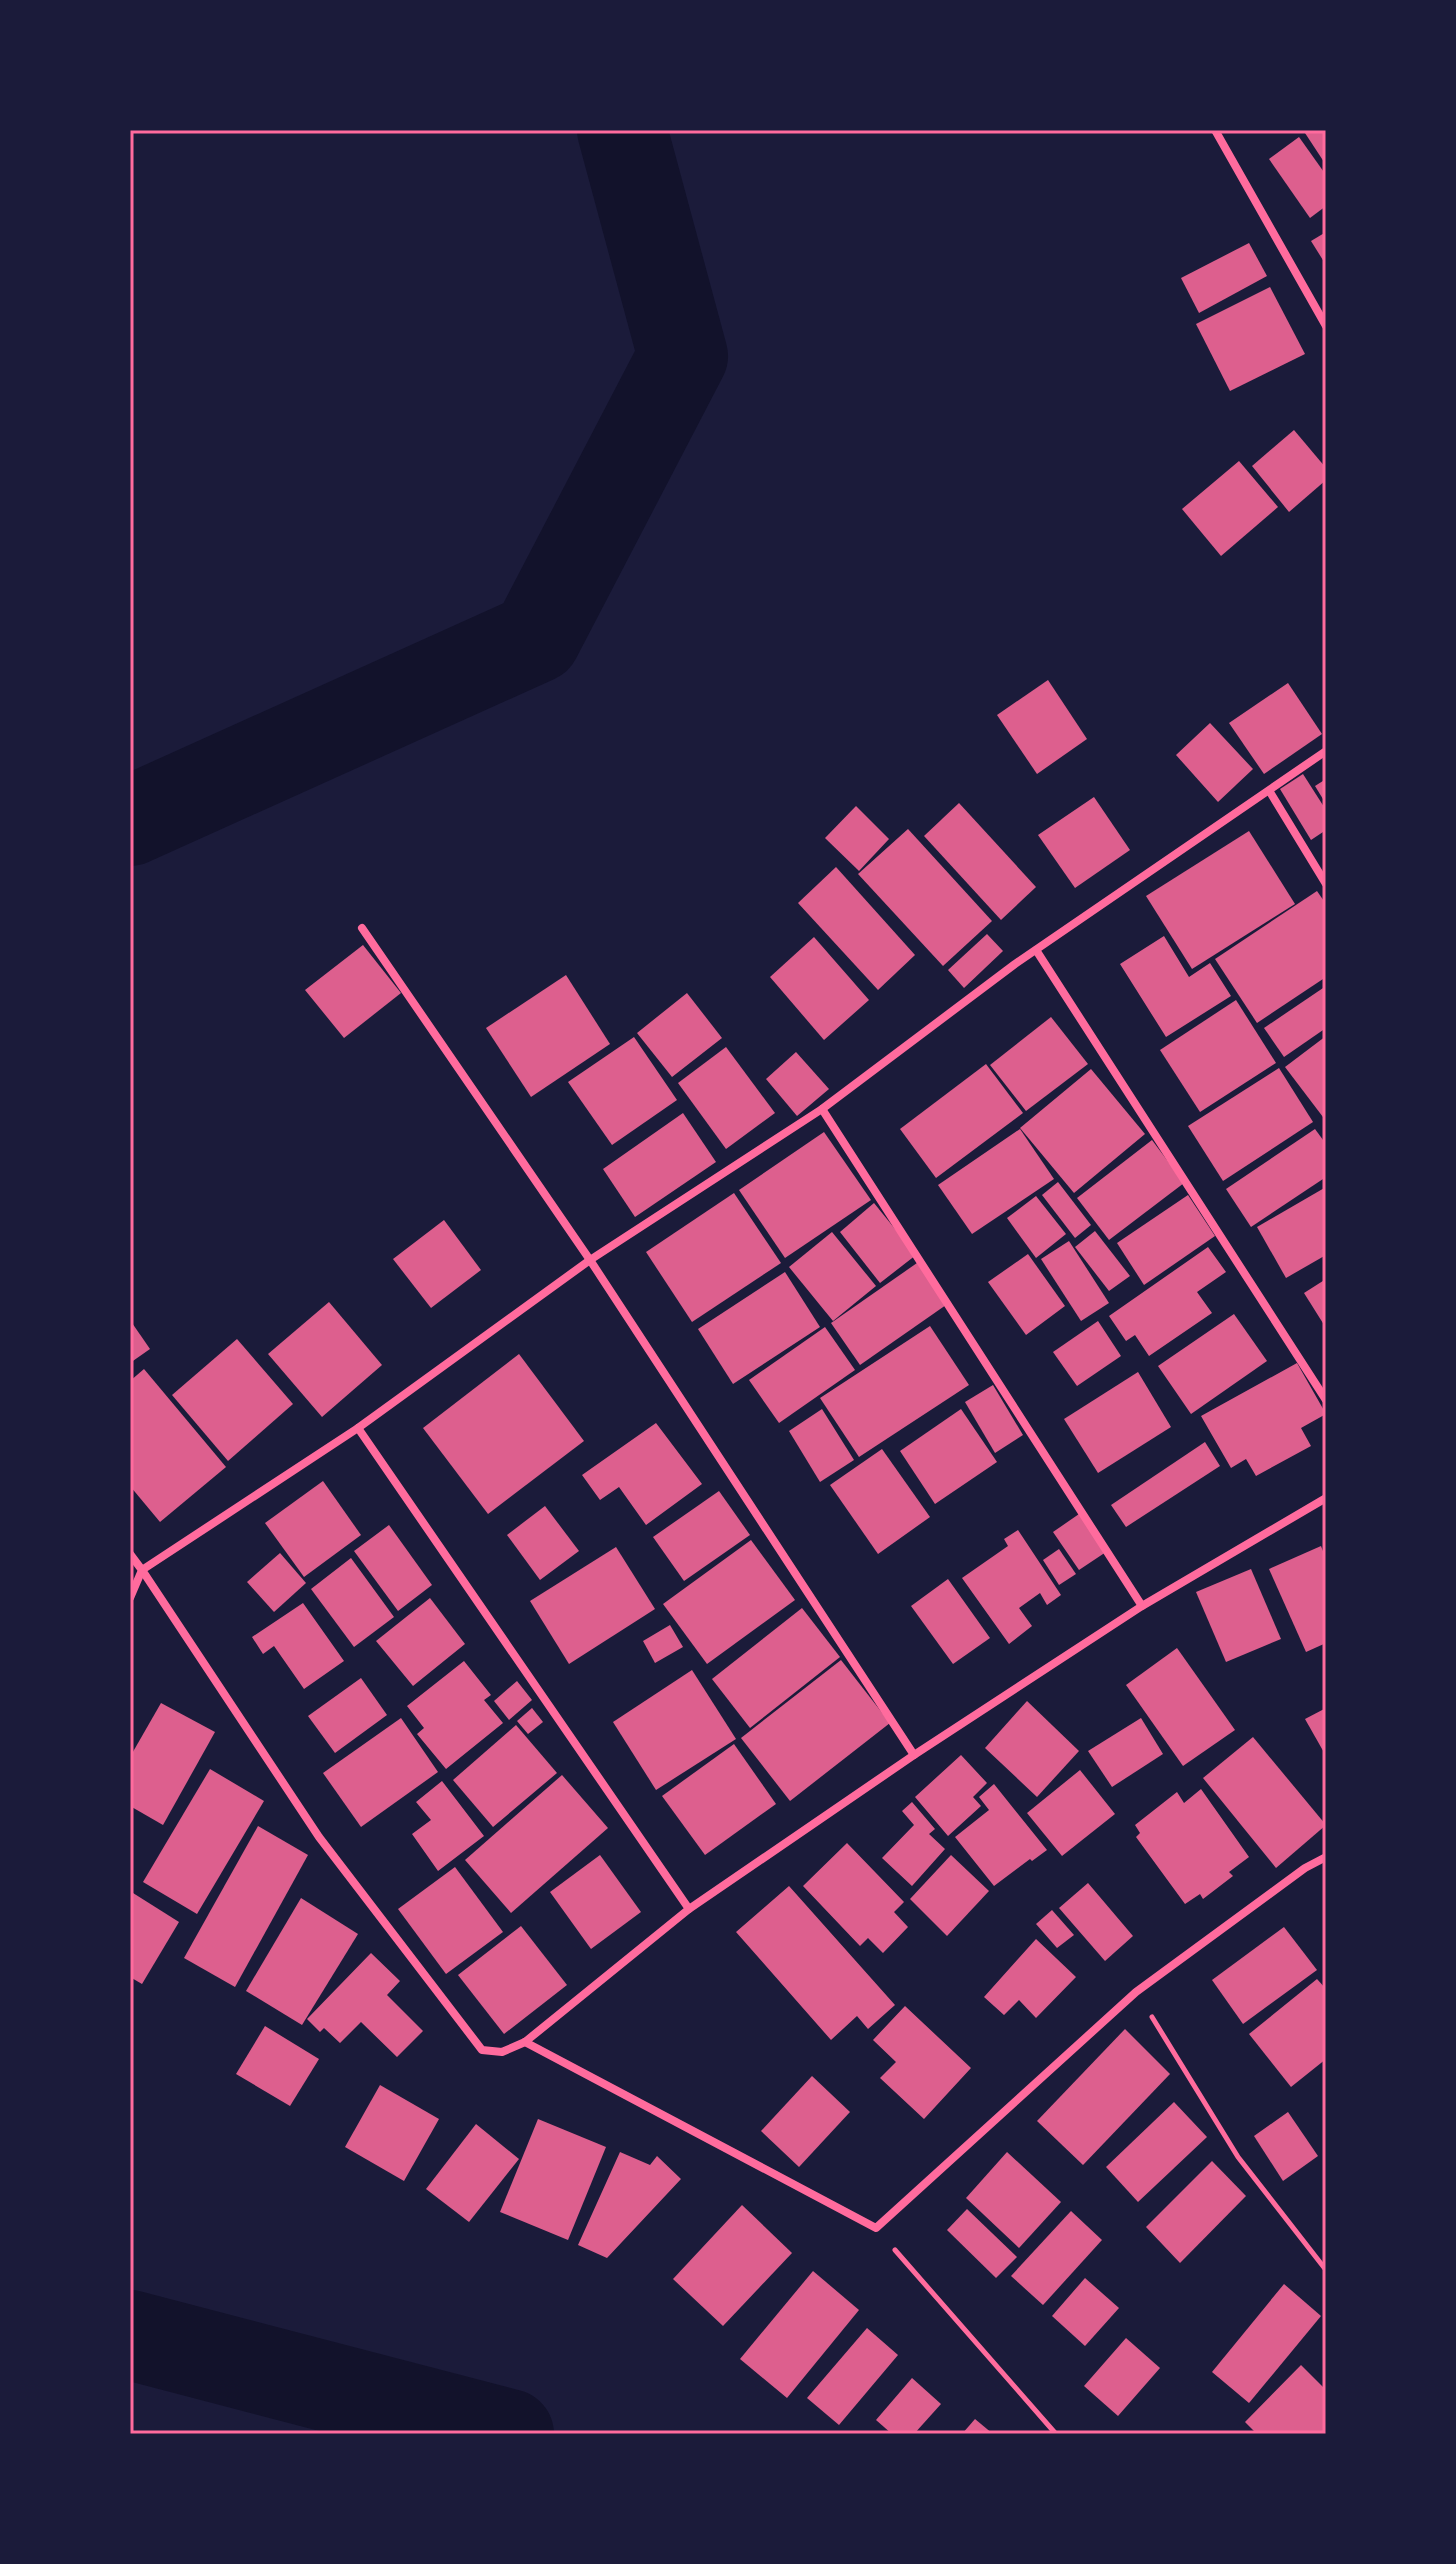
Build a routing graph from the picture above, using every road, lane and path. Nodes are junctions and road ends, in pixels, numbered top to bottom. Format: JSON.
{"nodes":[{"id":1,"x":1215,"y":130,"type":"edge"},
{"id":2,"x":1326,"y":326,"type":"edge"},
{"id":3,"x":1326,"y":751,"type":"edge"},
{"id":4,"x":1270,"y":792,"type":"junction"},
{"id":5,"x":1326,"y":884,"type":"edge"},
{"id":6,"x":362,"y":928,"type":"dead end"},
{"id":7,"x":1036,"y":950,"type":"junction"},
{"id":8,"x":822,"y":1109,"type":"junction"},
{"id":9,"x":590,"y":1260,"type":"junction"},
{"id":10,"x":1326,"y":1400,"type":"edge"},
{"id":11,"x":358,"y":1428,"type":"junction"},
{"id":12,"x":1326,"y":1498,"type":"edge"},
{"id":13,"x":130,"y":1554,"type":"edge"},
{"id":14,"x":142,"y":1570,"type":"junction"},
{"id":15,"x":130,"y":1598,"type":"edge"},
{"id":16,"x":1142,"y":1606,"type":"junction"},
{"id":17,"x":914,"y":1755,"type":"junction"},
{"id":18,"x":1326,"y":1857,"type":"edge"},
{"id":19,"x":689,"y":1909,"type":"junction"},
{"id":20,"x":1136,"y":1992,"type":"junction"},
{"id":21,"x":525,"y":2042,"type":"junction"},
{"id":22,"x":876,"y":2228,"type":"junction"},
{"id":23,"x":1326,"y":2270,"type":"edge"},
{"id":24,"x":1056,"y":2434,"type":"edge"}],
"edges":[{"from":1,"to":2,"type":"street"},
{"from":3,"to":4,"type":"street"},
{"from":4,"to":5,"type":"street"},
{"from":4,"to":7,"type":"street"},
{"from":6,"to":9,"type":"street"},
{"from":7,"to":8,"type":"street"},
{"from":7,"to":10,"type":"street"},
{"from":8,"to":9,"type":"street"},
{"from":8,"to":16,"type":"street"},
{"from":9,"to":11,"type":"street"},
{"from":9,"to":17,"type":"street"},
{"from":11,"to":14,"type":"street"},
{"from":11,"to":19,"type":"street"},
{"from":12,"to":16,"type":"street"},
{"from":13,"to":14,"type":"street"},
{"from":14,"to":15,"type":"street"},
{"from":14,"to":21,"type":"street"},
{"from":16,"to":17,"type":"street"},
{"from":17,"to":19,"type":"street"},
{"from":18,"to":20,"type":"street"},
{"from":19,"to":21,"type":"street"},
{"from":20,"to":22,"type":"street"},
{"from":20,"to":23,"type":"path"},
{"from":21,"to":22,"type":"street"},
{"from":22,"to":24,"type":"path"}]}
